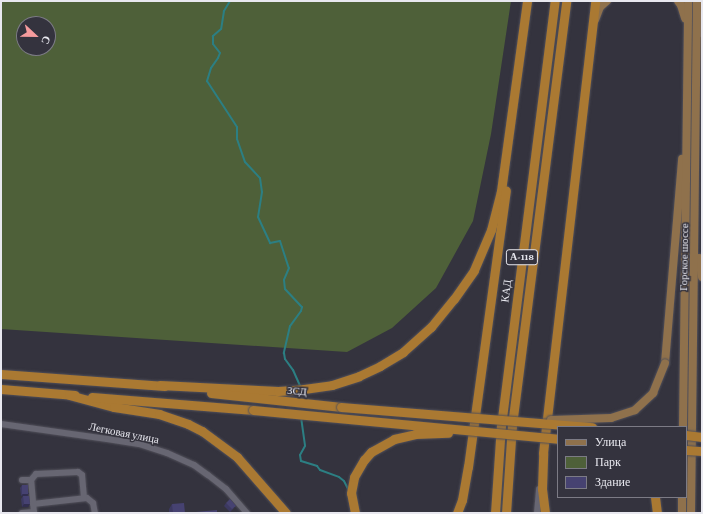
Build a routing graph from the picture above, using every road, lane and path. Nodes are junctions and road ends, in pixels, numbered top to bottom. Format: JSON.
{"nodes":[{"id":1,"x":527,"y":1,"type":"edge"},
{"id":2,"x":532,"y":1,"type":"edge"},
{"id":3,"x":555,"y":1,"type":"edge"},
{"id":4,"x":566,"y":1,"type":"edge"},
{"id":5,"x":596,"y":1,"type":"edge"},
{"id":6,"x":606,"y":1,"type":"edge"},
{"id":7,"x":678,"y":1,"type":"edge"},
{"id":8,"x":688,"y":1,"type":"edge"},
{"id":9,"x":697,"y":1,"type":"edge"},
{"id":10,"x":702,"y":14,"type":"edge"},
{"id":11,"x":592,"y":34,"type":"junction"},
{"id":12,"x":688,"y":40,"type":"junction"},
{"id":13,"x":696,"y":47,"type":"junction"},
{"id":14,"x":687,"y":112,"type":"junction"},
{"id":15,"x":695,"y":210,"type":"junction"},
{"id":16,"x":702,"y":277,"type":"edge"},
{"id":17,"x":1,"y":374,"type":"edge"},
{"id":18,"x":1,"y":389,"type":"edge"},
{"id":19,"x":254,"y":394,"type":"junction"},
{"id":20,"x":69,"y":395,"type":"junction"},
{"id":21,"x":524,"y":421,"type":"junction"},
{"id":22,"x":1,"y":424,"type":"edge"},
{"id":23,"x":581,"y":426,"type":"edge"},
{"id":24,"x":683,"y":426,"type":"edge"},
{"id":25,"x":486,"y":432,"type":"junction"},
{"id":26,"x":687,"y":435,"type":"edge"},
{"id":27,"x":522,"y":436,"type":"junction"},
{"id":28,"x":702,"y":437,"type":"edge"},
{"id":29,"x":557,"y":439,"type":"edge"},
{"id":30,"x":557,"y":443,"type":"edge"},
{"id":31,"x":687,"y":450,"type":"edge"},
{"id":32,"x":702,"y":451,"type":"edge"},
{"id":33,"x":543,"y":453,"type":"junction"},
{"id":34,"x":22,"y":480,"type":"dead end"},
{"id":35,"x":31,"y":480,"type":"junction"},
{"id":36,"x":84,"y":498,"type":"junction"},
{"id":37,"x":655,"y":498,"type":"edge"},
{"id":38,"x":682,"y":498,"type":"edge"},
{"id":39,"x":33,"y":504,"type":"junction"},
{"id":40,"x":34,"y":512,"type":"edge"},
{"id":41,"x":22,"y":513,"type":"edge"},
{"id":42,"x":95,"y":513,"type":"edge"},
{"id":43,"x":247,"y":513,"type":"edge"},
{"id":44,"x":286,"y":513,"type":"edge"},
{"id":45,"x":355,"y":513,"type":"edge"},
{"id":46,"x":457,"y":513,"type":"edge"},
{"id":47,"x":494,"y":513,"type":"edge"},
{"id":48,"x":506,"y":513,"type":"edge"},
{"id":49,"x":537,"y":513,"type":"edge"},
{"id":50,"x":545,"y":513,"type":"edge"},
{"id":51,"x":657,"y":513,"type":"edge"},
{"id":52,"x":682,"y":513,"type":"edge"},
{"id":53,"x":691,"y":513,"type":"edge"}],
"edges":[{"from":1,"to":19,"type":"highway"},
{"from":2,"to":46,"type":"highway"},
{"from":3,"to":47,"type":"highway","name":"КАД","number":"А-118"},
{"from":4,"to":48,"type":"highway","name":"КАД","number":"А-118"},
{"from":5,"to":11,"type":"highway"},
{"from":6,"to":11,"type":"main road"},
{"from":7,"to":12,"type":"main road"},
{"from":8,"to":12,"type":"main road","name":"Горское шоссе"},
{"from":9,"to":13,"type":"main road","name":"Горское шоссе"},
{"from":10,"to":13,"type":"street"},
{"from":11,"to":33,"type":"highway"},
{"from":12,"to":14,"type":"main road","name":"Горское шоссе"},
{"from":13,"to":15,"type":"main road","name":"Горское шоссе"},
{"from":14,"to":21,"type":"main road","bridge":true},
{"from":14,"to":24,"type":"main road","name":"Горское шоссе"},
{"from":15,"to":16,"type":"main road"},
{"from":15,"to":53,"type":"main road","name":"Горское шоссе"},
{"from":17,"to":19,"type":"highway","name":"ЗСД"},
{"from":18,"to":20,"type":"highway","name":"ЗСД"},
{"from":19,"to":21,"type":"highway","name":"ЗСД","bridge":true},
{"from":20,"to":25,"type":"highway","name":"ЗСД","bridge":true},
{"from":20,"to":44,"type":"highway"},
{"from":21,"to":23,"type":"highway","name":"ЗСД","bridge":true},
{"from":22,"to":43,"type":"street","name":"Легковая улица"},
{"from":25,"to":27,"type":"highway","name":"ЗСД","bridge":true},
{"from":25,"to":45,"type":"highway","bridge":true},
{"from":26,"to":28,"type":"highway","bridge":true},
{"from":27,"to":29,"type":"highway","name":"ЗСД","bridge":true},
{"from":27,"to":30,"type":"highway","bridge":true},
{"from":31,"to":32,"type":"highway","bridge":true},
{"from":33,"to":49,"type":"street"},
{"from":33,"to":50,"type":"highway"},
{"from":34,"to":35,"type":"street"},
{"from":35,"to":36,"type":"street"},
{"from":35,"to":39,"type":"street"},
{"from":36,"to":39,"type":"street"},
{"from":36,"to":42,"type":"street"},
{"from":37,"to":51,"type":"highway"},
{"from":38,"to":52,"type":"main road"},
{"from":39,"to":40,"type":"street"},
{"from":40,"to":41,"type":"street"}]}
